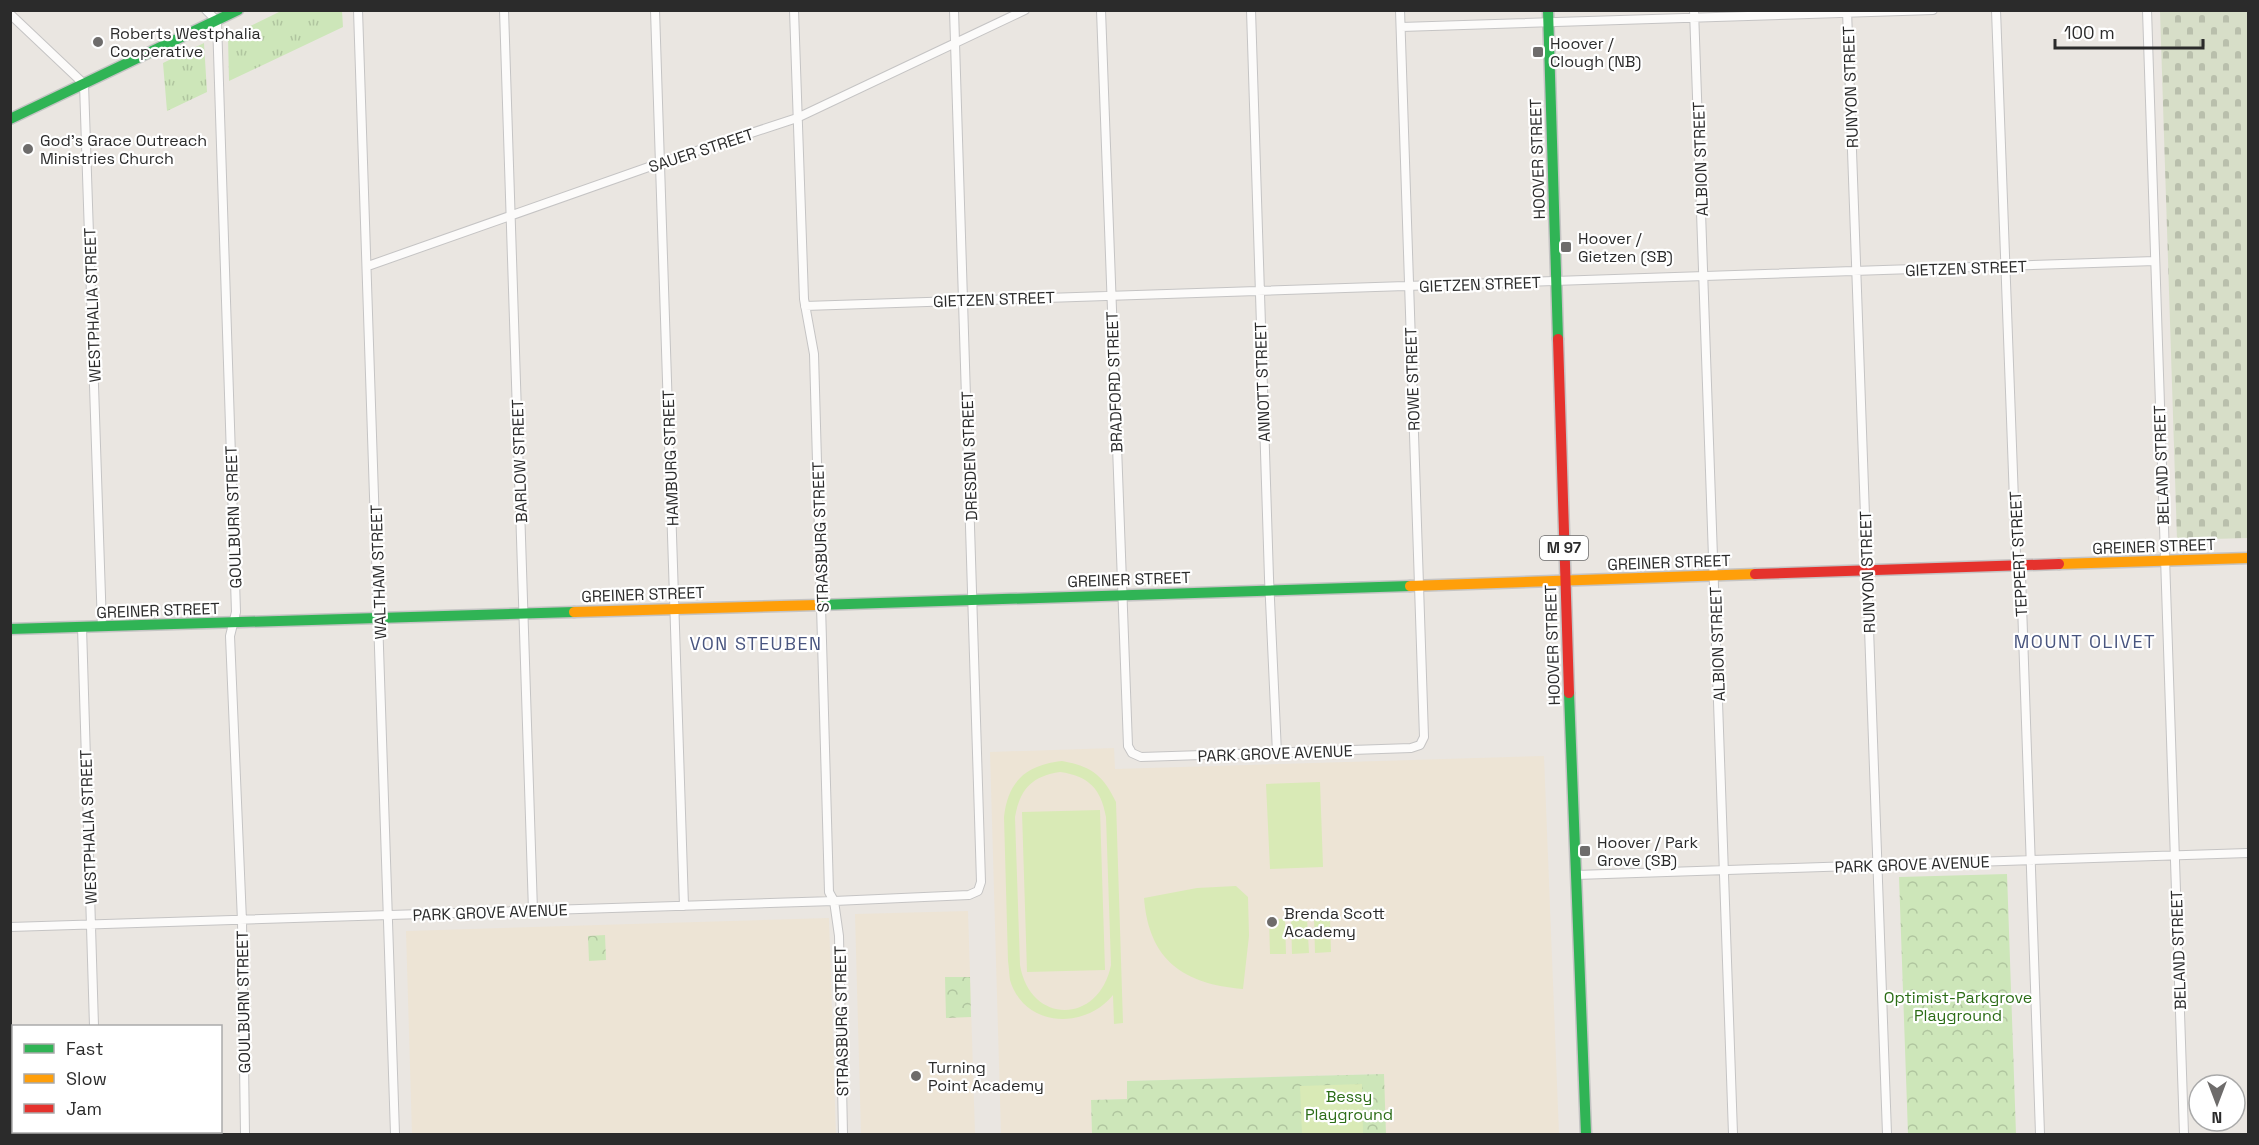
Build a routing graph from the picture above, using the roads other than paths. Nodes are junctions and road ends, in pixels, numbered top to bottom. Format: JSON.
{"nodes":[{"id":1,"x":206,"y":10,"type":"edge"},
{"id":2,"x":238,"y":10,"type":"edge"},
{"id":3,"x":358,"y":10,"type":"edge"},
{"id":4,"x":504,"y":10,"type":"edge"},
{"id":5,"x":655,"y":10,"type":"edge"},
{"id":6,"x":794,"y":10,"type":"edge"},
{"id":7,"x":954,"y":10,"type":"edge"},
{"id":8,"x":1025,"y":10,"type":"edge"},
{"id":9,"x":1101,"y":10,"type":"edge"},
{"id":10,"x":1251,"y":10,"type":"edge"},
{"id":11,"x":1400,"y":10,"type":"edge"},
{"id":12,"x":1548,"y":10,"type":"edge"},
{"id":13,"x":1933,"y":10,"type":"edge"},
{"id":14,"x":1996,"y":10,"type":"edge"},
{"id":15,"x":2147,"y":10,"type":"edge"},
{"id":16,"x":1847,"y":12,"type":"edge"},
{"id":17,"x":10,"y":14,"type":"edge"},
{"id":18,"x":1694,"y":14,"type":"edge"},
{"id":19,"x":217,"y":21,"type":"junction"},
{"id":20,"x":1548,"y":23,"type":"junction"},
{"id":21,"x":1401,"y":27,"type":"junction"},
{"id":22,"x":955,"y":44,"type":"junction"},
{"id":23,"x":84,"y":84,"type":"junction"},
{"id":24,"x":797,"y":118,"type":"junction"},
{"id":25,"x":10,"y":119,"type":"edge"},
{"id":26,"x":660,"y":163,"type":"junction"},
{"id":27,"x":510,"y":216,"type":"junction"},
{"id":28,"x":2155,"y":261,"type":"junction"},
{"id":29,"x":368,"y":266,"type":"junction"},
{"id":30,"x":2007,"y":267,"type":"junction"},
{"id":31,"x":1857,"y":272,"type":"junction"},
{"id":32,"x":1704,"y":277,"type":"junction"},
{"id":33,"x":1556,"y":282,"type":"junction"},
{"id":34,"x":1409,"y":286,"type":"junction"},
{"id":35,"x":1259,"y":291,"type":"junction"},
{"id":36,"x":1110,"y":295,"type":"junction"},
{"id":37,"x":964,"y":299,"type":"junction"},
{"id":38,"x":805,"y":306,"type":"junction"},
{"id":39,"x":2248,"y":558,"type":"edge"},
{"id":40,"x":2164,"y":561,"type":"junction"},
{"id":41,"x":2019,"y":566,"type":"junction"},
{"id":42,"x":1868,"y":571,"type":"junction"},
{"id":43,"x":1714,"y":576,"type":"junction"},
{"id":44,"x":1565,"y":581,"type":"junction"},
{"id":45,"x":1419,"y":585,"type":"junction"},
{"id":46,"x":1269,"y":590,"type":"junction"},
{"id":47,"x":1123,"y":594,"type":"junction"},
{"id":48,"x":974,"y":599,"type":"junction"},
{"id":49,"x":823,"y":605,"type":"junction"},
{"id":50,"x":675,"y":608,"type":"junction"},
{"id":51,"x":524,"y":613,"type":"junction"},
{"id":52,"x":380,"y":616,"type":"junction"},
{"id":53,"x":235,"y":622,"type":"junction"},
{"id":54,"x":82,"y":627,"type":"junction"},
{"id":55,"x":102,"y":627,"type":"junction"},
{"id":56,"x":10,"y":629,"type":"edge"},
{"id":57,"x":1420,"y":745,"type":"joint"},
{"id":58,"x":1132,"y":753,"type":"joint"},
{"id":59,"x":1276,"y":753,"type":"junction"},
{"id":60,"x":2248,"y":853,"type":"edge"},
{"id":61,"x":2175,"y":855,"type":"junction"},
{"id":62,"x":2031,"y":860,"type":"junction"},
{"id":63,"x":1878,"y":865,"type":"junction"},
{"id":64,"x":1725,"y":870,"type":"junction"},
{"id":65,"x":1576,"y":875,"type":"junction"},
{"id":66,"x":969,"y":895,"type":"joint"},
{"id":67,"x":834,"y":901,"type":"junction"},
{"id":68,"x":684,"y":906,"type":"junction"},
{"id":69,"x":533,"y":911,"type":"junction"},
{"id":70,"x":388,"y":915,"type":"junction"},
{"id":71,"x":242,"y":921,"type":"junction"},
{"id":72,"x":91,"y":925,"type":"junction"},
{"id":73,"x":10,"y":927,"type":"edge"},
{"id":74,"x":94,"y":1025,"type":"edge"},
{"id":75,"x":245,"y":1134,"type":"edge"},
{"id":76,"x":395,"y":1134,"type":"edge"},
{"id":77,"x":843,"y":1134,"type":"edge"},
{"id":78,"x":1586,"y":1134,"type":"edge"},
{"id":79,"x":1734,"y":1134,"type":"edge"},
{"id":80,"x":1887,"y":1134,"type":"edge"},
{"id":81,"x":2040,"y":1134,"type":"edge"},
{"id":82,"x":2184,"y":1134,"type":"edge"}],
"edges":[{"from":1,"to":19,"type":"street"},
{"from":2,"to":19,"type":"street"},
{"from":3,"to":29,"type":"street","name":"WALTHAM STREET"},
{"from":4,"to":27,"type":"street","name":"BARLOW STREET"},
{"from":5,"to":26,"type":"street","name":"HAMBURG STREET"},
{"from":6,"to":24,"type":"street","name":"STRASBURG STREET"},
{"from":7,"to":22,"type":"street","name":"DRESDEN STREET"},
{"from":8,"to":22,"type":"street","name":"SAUER STREET"},
{"from":9,"to":36,"type":"street","name":"BRADFORD STREET"},
{"from":10,"to":35,"type":"street","name":"ANNOTT STREET"},
{"from":11,"to":21,"type":"street","name":"ROWE STREET"},
{"from":12,"to":20,"type":"street","name":"HOOVER STREET","number":"M 97"},
{"from":13,"to":16,"type":"street"},
{"from":14,"to":30,"type":"street","name":"TEPPERT STREET"},
{"from":15,"to":28,"type":"street","name":"BELAND STREET"},
{"from":16,"to":18,"type":"street"},
{"from":16,"to":31,"type":"street","name":"RUNYON STREET"},
{"from":17,"to":23,"type":"street"},
{"from":18,"to":20,"type":"street"},
{"from":18,"to":32,"type":"street","name":"ALBION STREET"},
{"from":19,"to":23,"type":"street"},
{"from":19,"to":53,"type":"street","name":"GOULBURN STREET"},
{"from":20,"to":21,"type":"street"},
{"from":20,"to":33,"type":"street","name":"HOOVER STREET","number":"M 97"},
{"from":21,"to":34,"type":"street","name":"ROWE STREET"},
{"from":22,"to":24,"type":"street","name":"SAUER STREET"},
{"from":22,"to":37,"type":"street","name":"DRESDEN STREET"},
{"from":23,"to":25,"type":"street"},
{"from":23,"to":55,"type":"street","name":"WESTPHALIA STREET"},
{"from":24,"to":26,"type":"street","name":"SAUER STREET"},
{"from":24,"to":38,"type":"street","name":"STRASBURG STREET"},
{"from":26,"to":27,"type":"street","name":"SAUER STREET"},
{"from":26,"to":50,"type":"street","name":"HAMBURG STREET"},
{"from":27,"to":29,"type":"street","name":"SAUER STREET"},
{"from":27,"to":51,"type":"street","name":"BARLOW STREET"},
{"from":28,"to":30,"type":"street","name":"GIETZEN STREET"},
{"from":28,"to":40,"type":"street","name":"BELAND STREET"},
{"from":29,"to":52,"type":"street","name":"WALTHAM STREET"},
{"from":30,"to":31,"type":"street","name":"GIETZEN STREET"},
{"from":30,"to":41,"type":"street","name":"TEPPERT STREET"},
{"from":31,"to":32,"type":"street","name":"GIETZEN STREET"},
{"from":31,"to":42,"type":"street","name":"RUNYON STREET"},
{"from":32,"to":33,"type":"street","name":"GIETZEN STREET"},
{"from":32,"to":43,"type":"street","name":"ALBION STREET"},
{"from":33,"to":34,"type":"street","name":"GIETZEN STREET"},
{"from":33,"to":44,"type":"street","name":"HOOVER STREET","number":"M 97"},
{"from":34,"to":35,"type":"street","name":"GIETZEN STREET"},
{"from":34,"to":45,"type":"street","name":"ROWE STREET"},
{"from":35,"to":36,"type":"street","name":"GIETZEN STREET"},
{"from":35,"to":46,"type":"street","name":"ANNOTT STREET"},
{"from":36,"to":37,"type":"street","name":"GIETZEN STREET"},
{"from":36,"to":47,"type":"street","name":"BRADFORD STREET"},
{"from":37,"to":38,"type":"street","name":"GIETZEN STREET"},
{"from":37,"to":48,"type":"street","name":"DRESDEN STREET"},
{"from":38,"to":49,"type":"street","name":"STRASBURG STREET"},
{"from":39,"to":40,"type":"street","name":"GREINER STREET"},
{"from":40,"to":41,"type":"street","name":"GREINER STREET"},
{"from":40,"to":61,"type":"street","name":"BELAND STREET"},
{"from":41,"to":42,"type":"street","name":"GREINER STREET"},
{"from":41,"to":62,"type":"street","name":"TEPPERT STREET"},
{"from":42,"to":43,"type":"street","name":"GREINER STREET"},
{"from":42,"to":63,"type":"street","name":"RUNYON STREET"},
{"from":43,"to":44,"type":"street","name":"GREINER STREET"},
{"from":43,"to":64,"type":"street","name":"ALBION STREET"},
{"from":44,"to":45,"type":"street","name":"GREINER STREET"},
{"from":44,"to":65,"type":"street","name":"HOOVER STREET","number":"M 97"},
{"from":45,"to":46,"type":"street","name":"GREINER STREET"},
{"from":45,"to":57,"type":"street","name":"ROWE STREET"},
{"from":46,"to":47,"type":"street","name":"GREINER STREET"},
{"from":46,"to":59,"type":"street","name":"ANNOTT STREET"},
{"from":47,"to":48,"type":"street","name":"GREINER STREET"},
{"from":47,"to":58,"type":"street","name":"BRADFORD STREET"},
{"from":48,"to":49,"type":"street","name":"GREINER STREET"},
{"from":48,"to":66,"type":"street","name":"DRESDEN STREET"},
{"from":49,"to":50,"type":"street","name":"GREINER STREET"},
{"from":49,"to":67,"type":"street","name":"STRASBURG STREET"},
{"from":50,"to":51,"type":"street","name":"GREINER STREET"},
{"from":50,"to":68,"type":"street","name":"HAMBURG STREET"},
{"from":51,"to":52,"type":"street","name":"GREINER STREET"},
{"from":51,"to":69,"type":"street","name":"BARLOW STREET"},
{"from":52,"to":53,"type":"street","name":"GREINER STREET"},
{"from":52,"to":70,"type":"street","name":"WALTHAM STREET"},
{"from":53,"to":55,"type":"street","name":"GREINER STREET"},
{"from":53,"to":71,"type":"street","name":"GOULBURN STREET"},
{"from":54,"to":55,"type":"street","name":"GREINER STREET"},
{"from":54,"to":56,"type":"street","name":"GREINER STREET"},
{"from":54,"to":72,"type":"street","name":"WESTPHALIA STREET"},
{"from":57,"to":59,"type":"street","name":"PARK GROVE AVENUE"},
{"from":58,"to":59,"type":"street","name":"PARK GROVE AVENUE"},
{"from":60,"to":61,"type":"street","name":"PARK GROVE AVENUE"},
{"from":61,"to":62,"type":"street","name":"PARK GROVE AVENUE"},
{"from":61,"to":82,"type":"street","name":"BELAND STREET"},
{"from":62,"to":63,"type":"street","name":"PARK GROVE AVENUE"},
{"from":62,"to":81,"type":"street","name":"TEPPERT STREET"},
{"from":63,"to":64,"type":"street","name":"PARK GROVE AVENUE"},
{"from":63,"to":80,"type":"street","name":"RUNYON STREET"},
{"from":64,"to":65,"type":"street","name":"PARK GROVE AVENUE"},
{"from":64,"to":79,"type":"street","name":"ALBION STREET"},
{"from":65,"to":78,"type":"street","name":"HOOVER STREET","number":"M 97"},
{"from":66,"to":67,"type":"street","name":"PARK GROVE AVENUE"},
{"from":67,"to":68,"type":"street","name":"PARK GROVE AVENUE"},
{"from":67,"to":77,"type":"street","name":"STRASBURG STREET"},
{"from":68,"to":69,"type":"street","name":"PARK GROVE AVENUE"},
{"from":69,"to":70,"type":"street","name":"PARK GROVE AVENUE"},
{"from":70,"to":71,"type":"street","name":"PARK GROVE AVENUE"},
{"from":70,"to":76,"type":"street","name":"WALTHAM STREET"},
{"from":71,"to":72,"type":"street","name":"PARK GROVE AVENUE"},
{"from":71,"to":75,"type":"street","name":"GOULBURN STREET"},
{"from":72,"to":73,"type":"street","name":"PARK GROVE AVENUE"},
{"from":72,"to":74,"type":"street","name":"WESTPHALIA STREET"}]}
